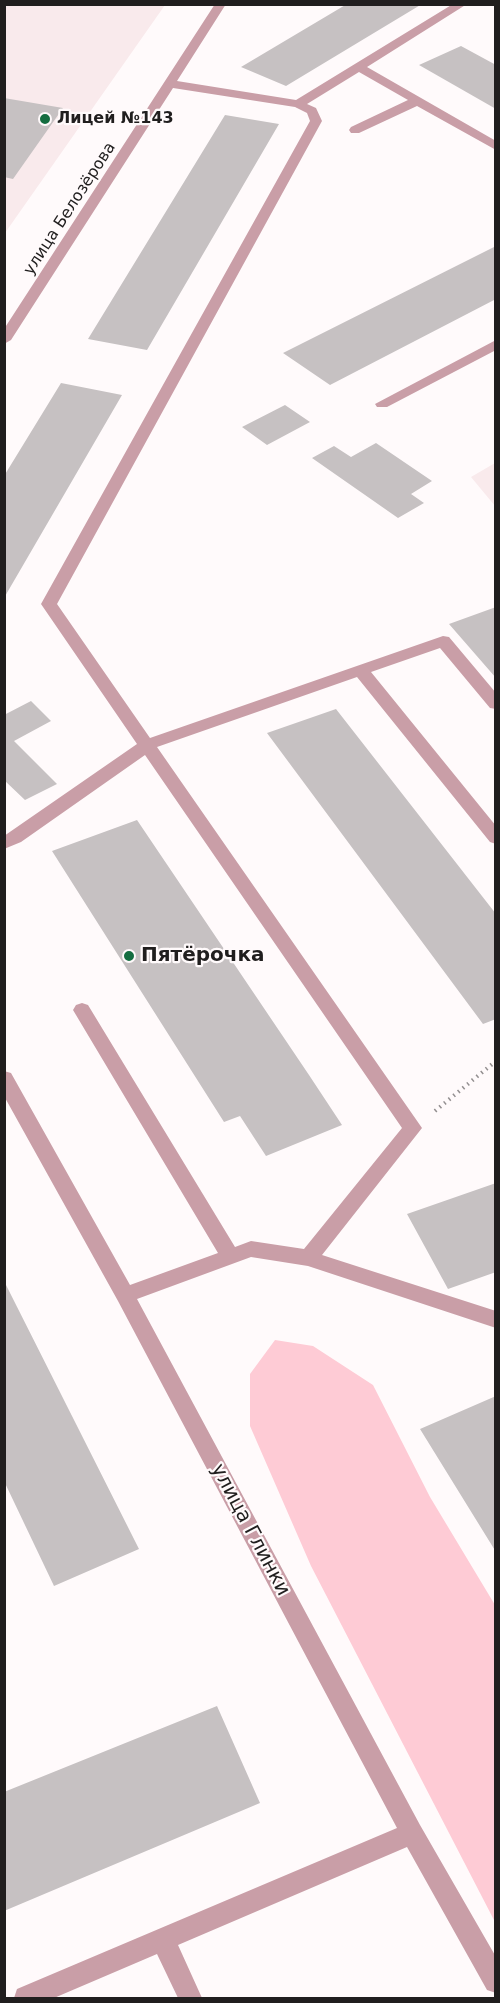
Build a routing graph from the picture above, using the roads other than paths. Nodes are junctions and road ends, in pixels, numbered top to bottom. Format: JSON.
{"nodes":[{"id":1,"x":221,"y":4,"type":"edge"},
{"id":2,"x":462,"y":4,"type":"edge"},
{"id":3,"x":359,"y":67,"type":"junction"},
{"id":4,"x":171,"y":84,"type":"junction"},
{"id":5,"x":417,"y":100,"type":"junction"},
{"id":6,"x":298,"y":104,"type":"junction"},
{"id":7,"x":355,"y":130,"type":"dead end"},
{"id":8,"x":495,"y":146,"type":"edge"},
{"id":9,"x":4,"y":340,"type":"edge"},
{"id":10,"x":495,"y":344,"type":"edge"},
{"id":11,"x":382,"y":404,"type":"dead end"},
{"id":12,"x":360,"y":670,"type":"junction"},
{"id":13,"x":495,"y":704,"type":"edge"},
{"id":14,"x":147,"y":745,"type":"junction"},
{"id":15,"x":8,"y":836,"type":"edge"},
{"id":16,"x":495,"y":838,"type":"edge"},
{"id":17,"x":82,"y":1010,"type":"dead end"},
{"id":18,"x":4,"y":1078,"type":"edge"},
{"id":19,"x":230,"y":1256,"type":"junction"},
{"id":20,"x":308,"y":1258,"type":"junction"},
{"id":21,"x":125,"y":1295,"type":"junction"},
{"id":22,"x":495,"y":1320,"type":"edge"},
{"id":23,"x":412,"y":1833,"type":"junction"},
{"id":24,"x":163,"y":1939,"type":"junction"},
{"id":25,"x":495,"y":1982,"type":"edge"},
{"id":26,"x":26,"y":1998,"type":"edge"},
{"id":27,"x":190,"y":1998,"type":"edge"}],
"edges":[{"from":1,"to":4,"type":"street","name":"улица Белозёрова"},
{"from":2,"to":3,"type":"street"},
{"from":3,"to":5,"type":"street"},
{"from":3,"to":6,"type":"street"},
{"from":4,"to":6,"type":"street"},
{"from":4,"to":9,"type":"street","name":"улица Белозёрова"},
{"from":5,"to":7,"type":"street"},
{"from":5,"to":8,"type":"street"},
{"from":6,"to":14,"type":"street"},
{"from":10,"to":11,"type":"street"},
{"from":12,"to":13,"type":"street"},
{"from":12,"to":14,"type":"street"},
{"from":12,"to":16,"type":"street"},
{"from":14,"to":15,"type":"street"},
{"from":14,"to":20,"type":"street"},
{"from":17,"to":19,"type":"street"},
{"from":18,"to":21,"type":"street","name":"улица Глинки"},
{"from":19,"to":20,"type":"street"},
{"from":19,"to":21,"type":"street"},
{"from":20,"to":22,"type":"street"},
{"from":21,"to":23,"type":"street","name":"улица Глинки"},
{"from":23,"to":24,"type":"street"},
{"from":23,"to":25,"type":"street","name":"улица Глинки"},
{"from":24,"to":26,"type":"street"},
{"from":24,"to":27,"type":"street"}]}
